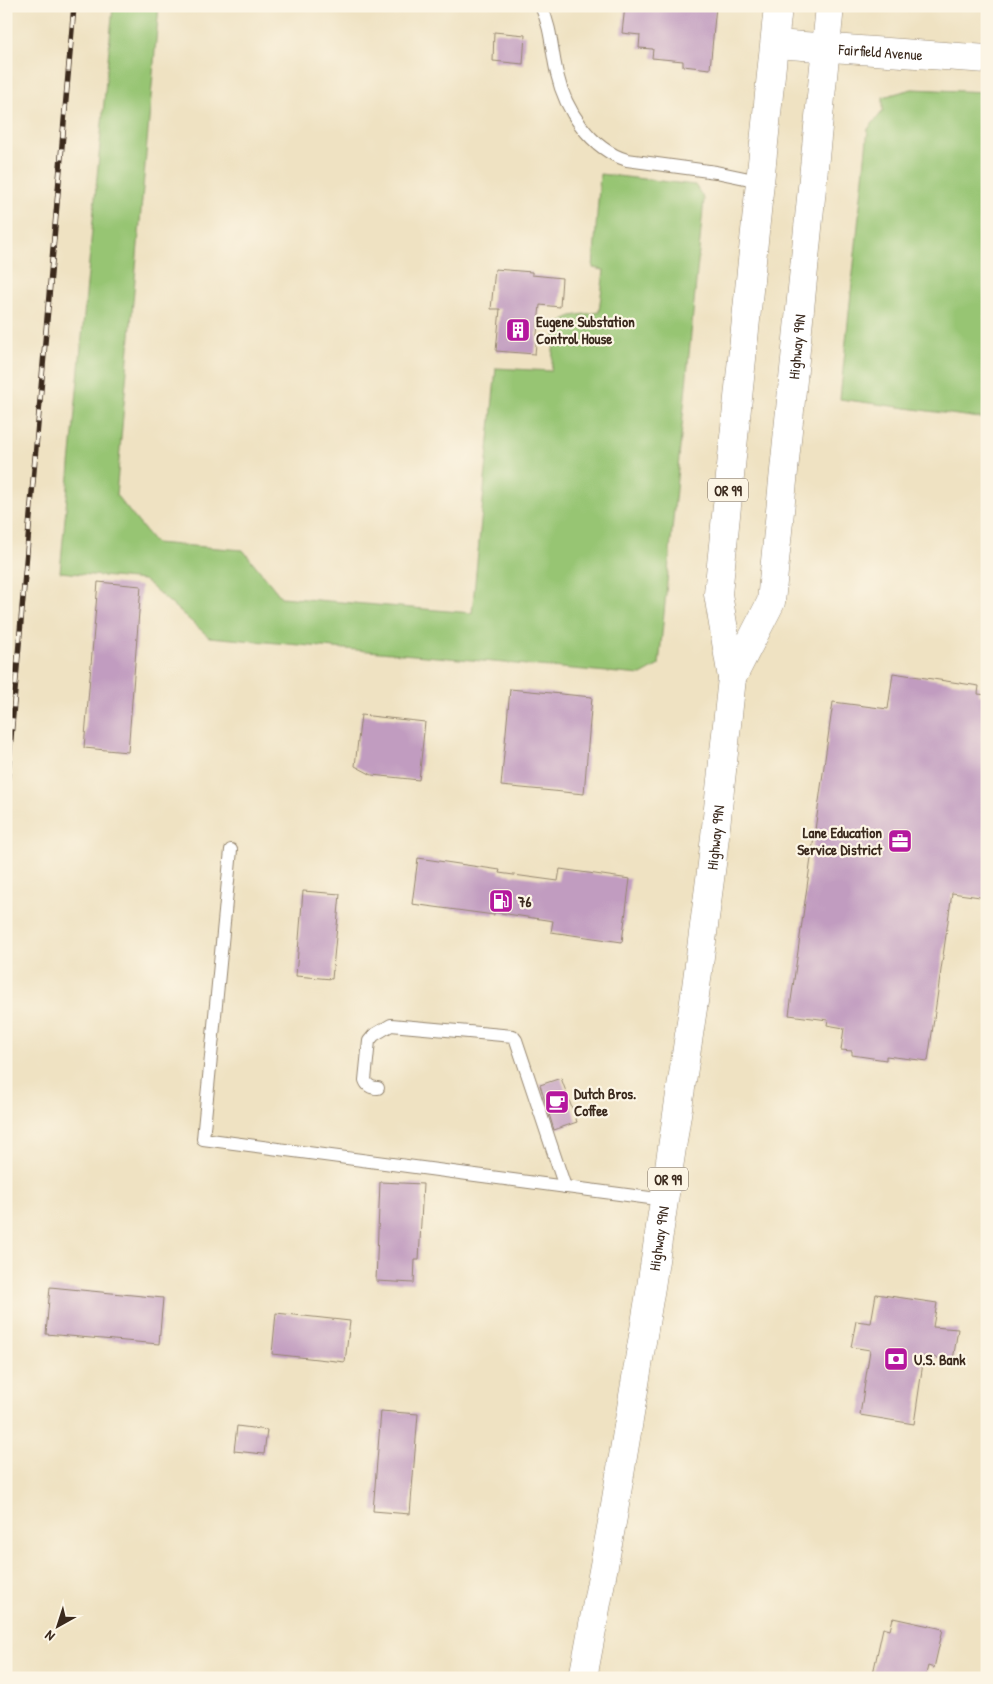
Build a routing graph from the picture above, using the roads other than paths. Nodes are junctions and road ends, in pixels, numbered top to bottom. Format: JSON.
{"nodes":[{"id":1,"x":541,"y":6,"type":"edge"},
{"id":2,"x":778,"y":6,"type":"edge"},
{"id":3,"x":830,"y":6,"type":"edge"},
{"id":4,"x":774,"y":44,"type":"junction"},
{"id":5,"x":827,"y":47,"type":"junction"},
{"id":6,"x":987,"y":59,"type":"edge"},
{"id":7,"x":759,"y":181,"type":"junction"},
{"id":8,"x":732,"y":678,"type":"junction"},
{"id":9,"x":230,"y":850,"type":"dead end"},
{"id":10,"x":378,"y":1088,"type":"dead end"},
{"id":11,"x":565,"y":1186,"type":"junction"},
{"id":12,"x":664,"y":1200,"type":"junction"},
{"id":13,"x":583,"y":1678,"type":"edge"}],
"edges":[{"from":1,"to":7,"type":"lane"},
{"from":2,"to":4,"type":"main road","name":"Highway 99N","number":"OR 99"},
{"from":3,"to":5,"type":"main road","name":"Highway 99N","number":"OR 99"},
{"from":4,"to":5,"type":"main road","name":"Fairfield Avenue"},
{"from":4,"to":7,"type":"main road","name":"Highway 99N","number":"OR 99"},
{"from":5,"to":6,"type":"main road","name":"Fairfield Avenue"},
{"from":5,"to":8,"type":"main road","name":"Highway 99N","number":"OR 99"},
{"from":7,"to":8,"type":"main road","name":"Highway 99N","number":"OR 99"},
{"from":8,"to":12,"type":"main road","name":"Highway 99N","number":"OR 99"},
{"from":9,"to":11,"type":"lane"},
{"from":10,"to":11,"type":"lane"},
{"from":11,"to":12,"type":"lane"},
{"from":12,"to":13,"type":"main road","name":"Highway 99N","number":"OR 99"}]}
